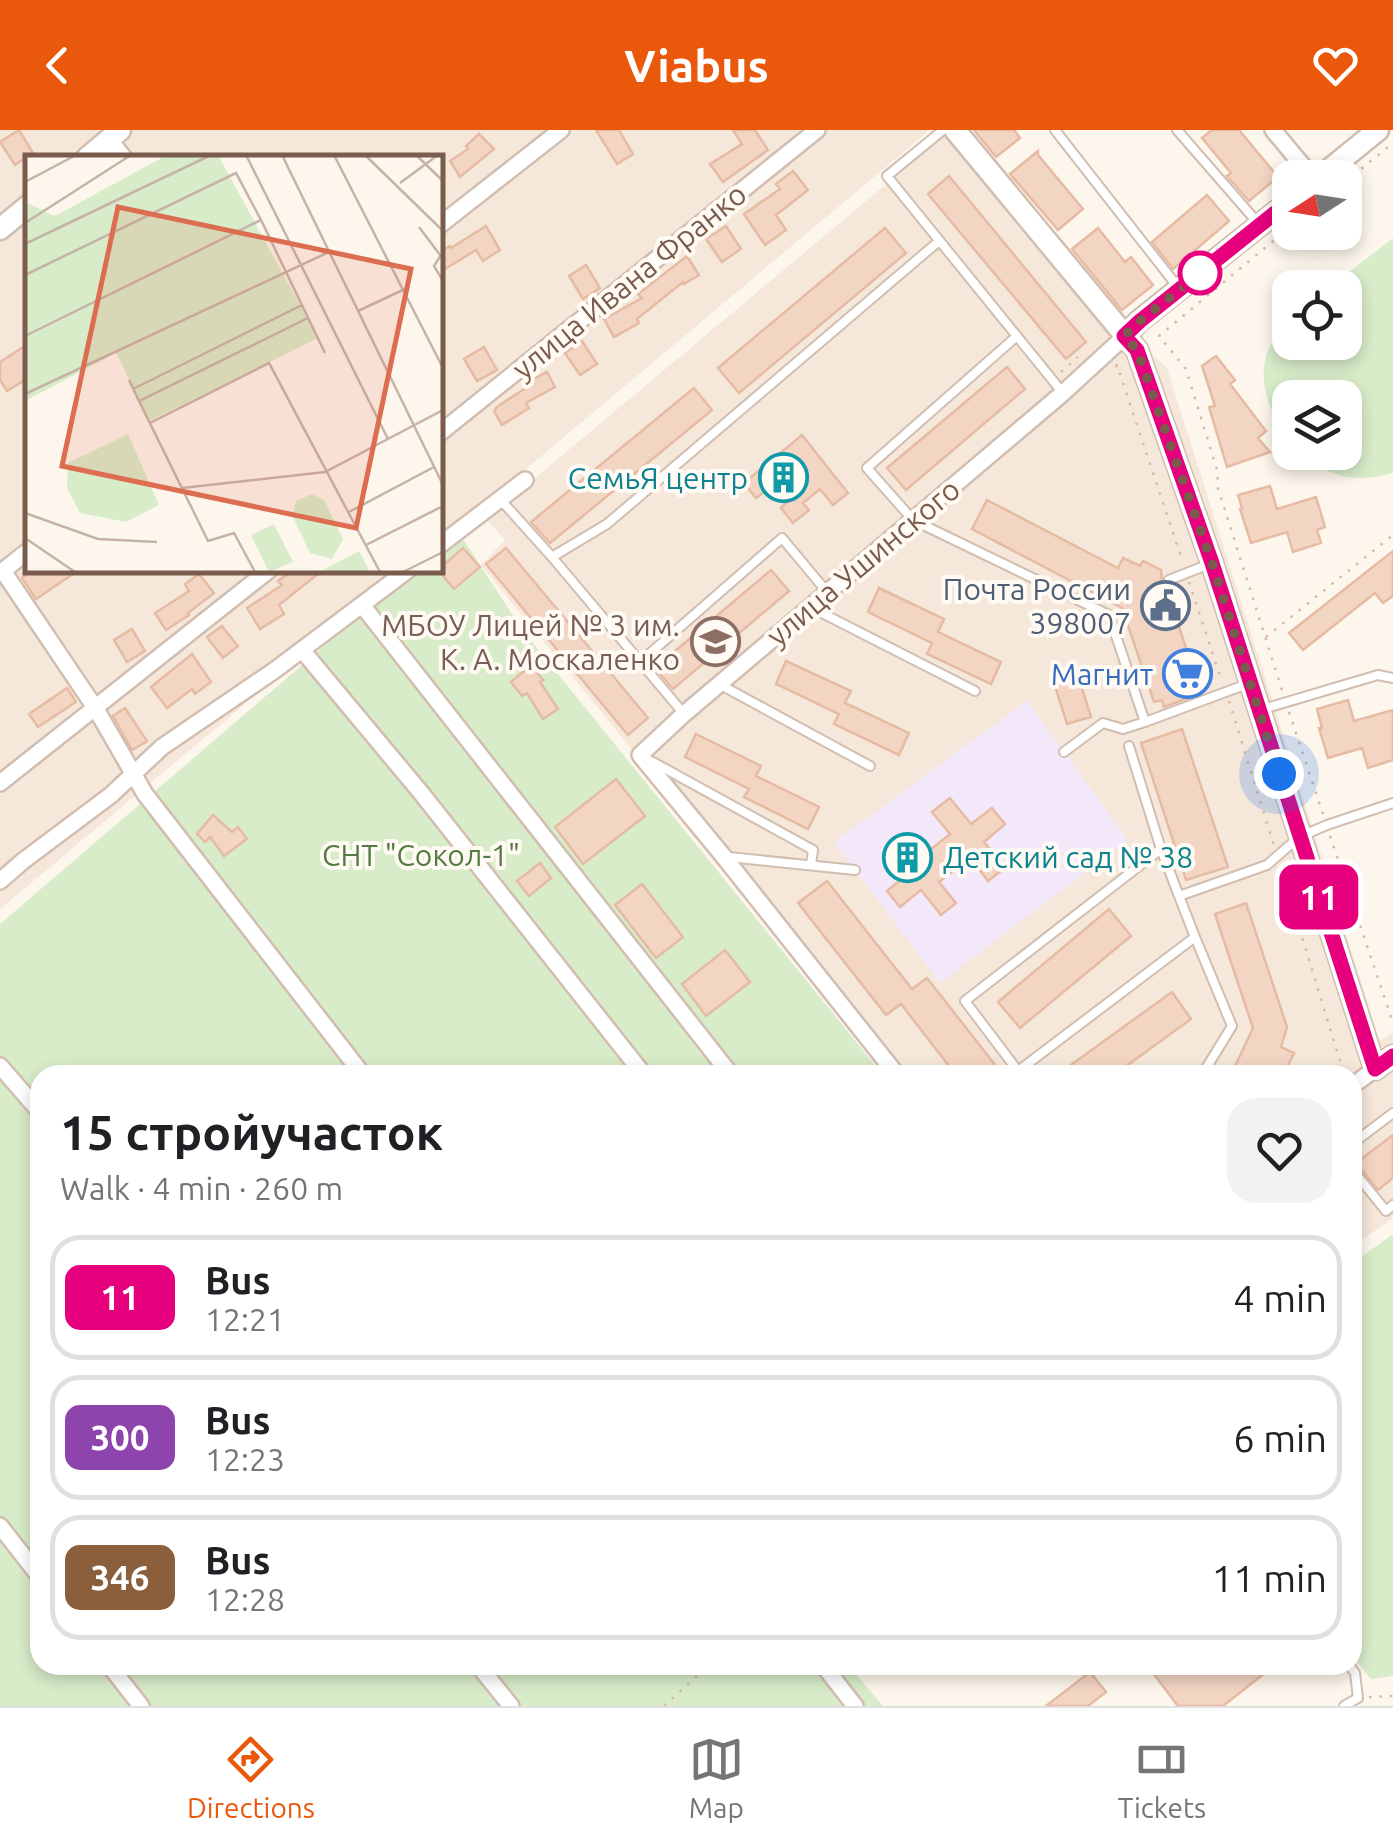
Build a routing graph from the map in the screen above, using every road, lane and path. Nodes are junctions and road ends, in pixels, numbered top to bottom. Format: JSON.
{"nodes":[{"id":1,"x":561,"y":130,"type":"edge"},
{"id":2,"x":817,"y":130,"type":"edge"},
{"id":3,"x":943,"y":130,"type":"edge"},
{"id":4,"x":955,"y":130,"type":"edge"},
{"id":5,"x":1054,"y":130,"type":"edge"},
{"id":6,"x":1177,"y":130,"type":"edge"},
{"id":7,"x":1273,"y":130,"type":"edge"},
{"id":8,"x":1378,"y":130,"type":"edge"},
{"id":9,"x":114,"y":134,"type":"edge"},
{"id":10,"x":1393,"y":143,"type":"edge"},
{"id":11,"x":90,"y":155,"type":"edge"},
{"id":12,"x":1300,"y":160,"type":"edge"},
{"id":13,"x":1339,"y":160,"type":"edge"},
{"id":14,"x":1362,"y":168,"type":"edge"},
{"id":15,"x":25,"y":208,"type":"edge"},
{"id":16,"x":1272,"y":215,"type":"edge"},
{"id":17,"x":442,"y":223,"type":"edge"},
{"id":18,"x":1260,"y":225,"type":"junction"},
{"id":19,"x":0,"y":229,"type":"edge"},
{"id":20,"x":939,"y":240,"type":"junction"},
{"id":21,"x":1272,"y":242,"type":"edge"},
{"id":22,"x":1180,"y":290,"type":"junction"},
{"id":23,"x":1017,"y":336,"type":"junction"},
{"id":24,"x":1124,"y":336,"type":"junction"},
{"id":25,"x":1086,"y":350,"type":"dead end"},
{"id":26,"x":1118,"y":366,"type":"dead end"},
{"id":27,"x":1057,"y":386,"type":"junction"},
{"id":28,"x":442,"y":431,"type":"edge"},
{"id":29,"x":525,"y":480,"type":"dead end"},
{"id":30,"x":500,"y":499,"type":"junction"},
{"id":31,"x":913,"y":520,"type":"junction"},
{"id":32,"x":1393,"y":534,"type":"edge"},
{"id":33,"x":442,"y":543,"type":"edge"},
{"id":34,"x":25,"y":553,"type":"edge"},
{"id":35,"x":552,"y":557,"type":"junction"},
{"id":36,"x":1212,"y":563,"type":"junction"},
{"id":37,"x":1,"y":572,"type":"edge"},
{"id":38,"x":267,"y":572,"type":"edge"},
{"id":39,"x":405,"y":572,"type":"edge"},
{"id":40,"x":1186,"y":574,"type":"junction"},
{"id":41,"x":1169,"y":580,"type":"dead end"},
{"id":42,"x":827,"y":592,"type":"junction"},
{"id":43,"x":362,"y":605,"type":"junction"},
{"id":44,"x":810,"y":607,"type":"junction"},
{"id":45,"x":1265,"y":638,"type":"junction"},
{"id":46,"x":302,"y":650,"type":"junction"},
{"id":47,"x":640,"y":662,"type":"junction"},
{"id":48,"x":1393,"y":678,"type":"edge"},
{"id":49,"x":1250,"y":683,"type":"junction"},
{"id":50,"x":719,"y":684,"type":"junction"},
{"id":51,"x":975,"y":691,"type":"dead end"},
{"id":52,"x":1226,"y":693,"type":"junction"},
{"id":53,"x":1286,"y":702,"type":"junction"},
{"id":54,"x":96,"y":709,"type":"junction"},
{"id":55,"x":1259,"y":711,"type":"junction"},
{"id":56,"x":684,"y":714,"type":"junction"},
{"id":57,"x":1144,"y":722,"type":"junction"},
{"id":58,"x":1129,"y":746,"type":"dead end"},
{"id":59,"x":1064,"y":752,"type":"dead end"},
{"id":60,"x":640,"y":756,"type":"junction"},
{"id":61,"x":870,"y":766,"type":"dead end"},
{"id":62,"x":134,"y":774,"type":"junction"},
{"id":63,"x":0,"y":784,"type":"edge"},
{"id":64,"x":1393,"y":803,"type":"edge"},
{"id":65,"x":1326,"y":826,"type":"junction"},
{"id":66,"x":1300,"y":837,"type":"junction"},
{"id":67,"x":1161,"y":849,"type":"junction"},
{"id":68,"x":724,"y":857,"type":"junction"},
{"id":69,"x":1278,"y":857,"type":"junction"},
{"id":70,"x":811,"y":865,"type":"junction"},
{"id":71,"x":855,"y":870,"type":"dead end"},
{"id":72,"x":0,"y":880,"type":"edge"},
{"id":73,"x":1179,"y":896,"type":"junction"},
{"id":74,"x":1195,"y":937,"type":"junction"},
{"id":75,"x":1393,"y":1023,"type":"edge"},
{"id":76,"x":1393,"y":1056,"type":"edge"},
{"id":77,"x":355,"y":1065,"type":"edge"},
{"id":78,"x":636,"y":1065,"type":"edge"},
{"id":79,"x":723,"y":1065,"type":"edge"},
{"id":80,"x":889,"y":1065,"type":"edge"},
{"id":81,"x":1014,"y":1065,"type":"edge"},
{"id":82,"x":1030,"y":1065,"type":"edge"},
{"id":83,"x":1208,"y":1065,"type":"edge"},
{"id":84,"x":1335,"y":1065,"type":"edge"},
{"id":85,"x":0,"y":1066,"type":"edge"},
{"id":86,"x":1375,"y":1069,"type":"junction"},
{"id":87,"x":1362,"y":1079,"type":"edge"},
{"id":88,"x":30,"y":1100,"type":"edge"},
{"id":89,"x":1393,"y":1113,"type":"edge"},
{"id":90,"x":1362,"y":1136,"type":"edge"},
{"id":91,"x":1362,"y":1181,"type":"edge"},
{"id":92,"x":1393,"y":1205,"type":"edge"},
{"id":93,"x":0,"y":1526,"type":"edge"},
{"id":94,"x":30,"y":1564,"type":"edge"},
{"id":95,"x":117,"y":1675,"type":"edge"},
{"id":96,"x":486,"y":1675,"type":"edge"},
{"id":97,"x":698,"y":1675,"type":"edge"},
{"id":98,"x":832,"y":1675,"type":"edge"},
{"id":99,"x":1355,"y":1675,"type":"edge"},
{"id":100,"x":1393,"y":1696,"type":"edge"},
{"id":101,"x":1358,"y":1698,"type":"junction"},
{"id":102,"x":141,"y":1706,"type":"edge"},
{"id":103,"x":511,"y":1706,"type":"edge"},
{"id":104,"x":664,"y":1706,"type":"edge"},
{"id":105,"x":855,"y":1706,"type":"edge"},
{"id":106,"x":1344,"y":1706,"type":"edge"}],
"edges":[{"from":1,"to":17,"type":"street"},
{"from":2,"to":28,"type":"street","name":"улица Ивана Франко"},
{"from":3,"to":20,"type":"lane"},
{"from":4,"to":24,"type":"street"},
{"from":5,"to":22,"type":"lane"},
{"from":6,"to":18,"type":"lane"},
{"from":7,"to":12,"type":"street"},
{"from":8,"to":13,"type":"street"},
{"from":9,"to":11,"type":"street"},
{"from":10,"to":14,"type":"path"},
{"from":15,"to":19,"type":"street"},
{"from":16,"to":18,"type":"street","name":"улица Ушинского"},
{"from":18,"to":22,"type":"street","name":"улица Ушинского"},
{"from":20,"to":23,"type":"lane"},
{"from":20,"to":35,"type":"lane"},
{"from":21,"to":45,"type":"path"},
{"from":22,"to":24,"type":"street","name":"улица Ушинского"},
{"from":23,"to":27,"type":"lane"},
{"from":23,"to":31,"type":"lane"},
{"from":24,"to":27,"type":"street","name":"улица Ушинского"},
{"from":24,"to":36,"type":"street"},
{"from":25,"to":27,"type":"path"},
{"from":26,"to":40,"type":"path"},
{"from":27,"to":31,"type":"street","name":"улица Ушинского"},
{"from":29,"to":30,"type":"street"},
{"from":30,"to":33,"type":"street"},
{"from":30,"to":35,"type":"lane"},
{"from":31,"to":42,"type":"street","name":"улица Ушинского"},
{"from":31,"to":57,"type":"lane"},
{"from":32,"to":45,"type":"path"},
{"from":34,"to":37,"type":"street"},
{"from":35,"to":47,"type":"lane"},
{"from":36,"to":40,"type":"lane"},
{"from":36,"to":49,"type":"street"},
{"from":37,"to":54,"type":"street"},
{"from":38,"to":54,"type":"street"},
{"from":39,"to":43,"type":"street"},
{"from":40,"to":41,"type":"lane"},
{"from":40,"to":52,"type":"path"},
{"from":42,"to":44,"type":"street","name":"улица Ушинского"},
{"from":42,"to":47,"type":"lane"},
{"from":43,"to":46,"type":"street"},
{"from":43,"to":79,"type":"street"},
{"from":44,"to":50,"type":"street","name":"улица Ушинского"},
{"from":44,"to":51,"type":"lane"},
{"from":45,"to":53,"type":"path"},
{"from":46,"to":62,"type":"street"},
{"from":46,"to":78,"type":"street"},
{"from":47,"to":56,"type":"lane"},
{"from":48,"to":53,"type":"lane"},
{"from":49,"to":52,"type":"lane"},
{"from":49,"to":55,"type":"street"},
{"from":50,"to":56,"type":"street","name":"улица Ушинского"},
{"from":50,"to":61,"type":"lane"},
{"from":52,"to":57,"type":"lane"},
{"from":52,"to":69,"type":"path"},
{"from":53,"to":55,"type":"lane"},
{"from":53,"to":65,"type":"path"},
{"from":54,"to":62,"type":"street"},
{"from":54,"to":63,"type":"street"},
{"from":55,"to":66,"type":"street"},
{"from":56,"to":60,"type":"street","name":"улица Ушинского"},
{"from":57,"to":59,"type":"lane"},
{"from":58,"to":67,"type":"lane"},
{"from":60,"to":68,"type":"street"},
{"from":60,"to":70,"type":"lane"},
{"from":62,"to":72,"type":"street"},
{"from":62,"to":77,"type":"street"},
{"from":64,"to":65,"type":"lane"},
{"from":65,"to":66,"type":"lane"},
{"from":65,"to":75,"type":"path"},
{"from":66,"to":69,"type":"lane"},
{"from":66,"to":86,"type":"street"},
{"from":67,"to":73,"type":"lane"},
{"from":67,"to":81,"type":"lane"},
{"from":68,"to":70,"type":"lane"},
{"from":68,"to":80,"type":"street"},
{"from":69,"to":73,"type":"lane"},
{"from":69,"to":84,"type":"path"},
{"from":70,"to":71,"type":"lane"},
{"from":73,"to":74,"type":"lane"},
{"from":74,"to":82,"type":"lane"},
{"from":74,"to":83,"type":"lane"},
{"from":76,"to":86,"type":"street"},
{"from":85,"to":88,"type":"street"},
{"from":86,"to":87,"type":"street"},
{"from":89,"to":90,"type":"lane"},
{"from":91,"to":92,"type":"lane"},
{"from":93,"to":94,"type":"street"},
{"from":95,"to":102,"type":"street"},
{"from":96,"to":103,"type":"street"},
{"from":97,"to":104,"type":"path"},
{"from":98,"to":105,"type":"street"},
{"from":99,"to":101,"type":"lane"},
{"from":100,"to":101,"type":"path"},
{"from":101,"to":106,"type":"lane"}]}
